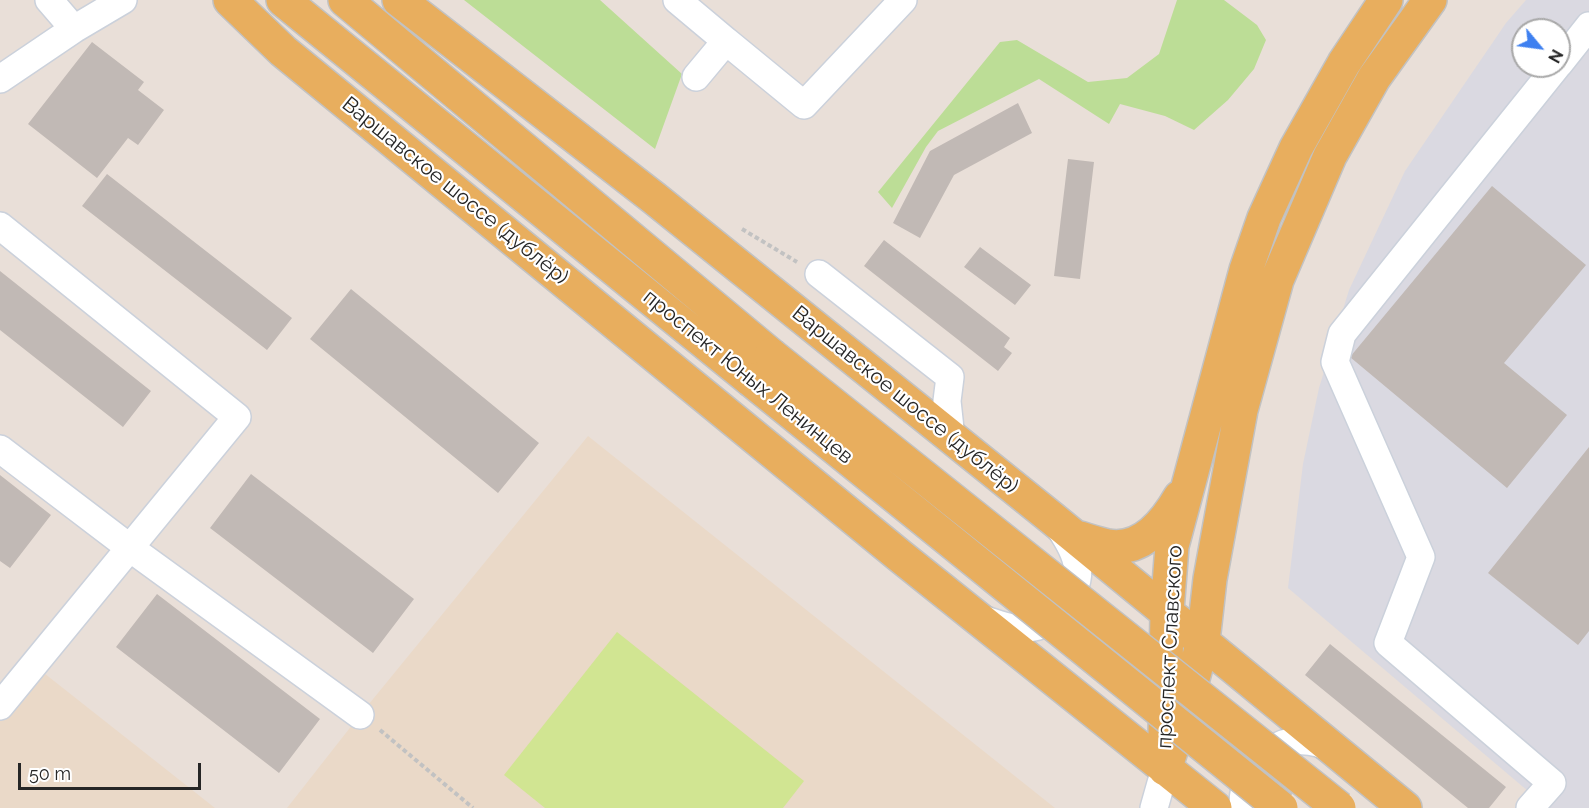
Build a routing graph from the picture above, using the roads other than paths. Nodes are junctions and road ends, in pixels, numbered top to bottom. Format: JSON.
{"nodes":[{"id":1,"x":49,"y":0,"type":"edge"},
{"id":2,"x":123,"y":0,"type":"edge"},
{"id":3,"x":230,"y":0,"type":"edge"},
{"id":4,"x":283,"y":0,"type":"edge"},
{"id":5,"x":345,"y":0,"type":"edge"},
{"id":6,"x":399,"y":0,"type":"edge"},
{"id":7,"x":677,"y":0,"type":"edge"},
{"id":8,"x":903,"y":0,"type":"edge"},
{"id":9,"x":1386,"y":0,"type":"edge"},
{"id":10,"x":1430,"y":0,"type":"edge"},
{"id":11,"x":1589,"y":26,"type":"edge"},
{"id":12,"x":74,"y":29,"type":"junction"},
{"id":13,"x":726,"y":41,"type":"junction"},
{"id":14,"x":1571,"y":49,"type":"edge"},
{"id":15,"x":696,"y":77,"type":"dead end"},
{"id":16,"x":1548,"y":78,"type":"edge"},
{"id":17,"x":0,"y":80,"type":"edge"},
{"id":18,"x":0,"y":226,"type":"edge"},
{"id":19,"x":819,"y":274,"type":"dead end"},
{"id":20,"x":761,"y":367,"type":"junction"},
{"id":21,"x":951,"y":438,"type":"junction"},
{"id":22,"x":0,"y":449,"type":"edge"},
{"id":23,"x":1191,"y":477,"type":"junction"},
{"id":24,"x":1065,"y":528,"type":"junction"},
{"id":25,"x":130,"y":548,"type":"junction"},
{"id":26,"x":1167,"y":611,"type":"junction"},
{"id":27,"x":976,"y":617,"type":"junction"},
{"id":28,"x":1203,"y":641,"type":"junction"},
{"id":29,"x":0,"y":706,"type":"edge"},
{"id":30,"x":360,"y":715,"type":"road end"},
{"id":31,"x":1339,"y":754,"type":"junction"},
{"id":32,"x":1165,"y":769,"type":"junction"},
{"id":33,"x":1154,"y":808,"type":"edge"},
{"id":34,"x":1215,"y":808,"type":"edge"},
{"id":35,"x":1244,"y":808,"type":"edge"},
{"id":36,"x":1281,"y":808,"type":"edge"},
{"id":37,"x":1339,"y":808,"type":"edge"},
{"id":38,"x":1405,"y":808,"type":"edge"},
{"id":39,"x":1530,"y":808,"type":"edge"}],
"edges":[{"from":1,"to":12,"type":"street"},
{"from":2,"to":12,"type":"street"},
{"from":3,"to":27,"type":"main road","name":"Варшавское шоссе (дублёр)"},
{"from":4,"to":20,"type":"main road","name":"проспект Юных Ленинцев"},
{"from":5,"to":20,"type":"main road","name":"проспект Юных Ленинцев"},
{"from":6,"to":21,"type":"main road","name":"Варшавское шоссе (дублёр)"},
{"from":7,"to":13,"type":"street"},
{"from":8,"to":13,"type":"street"},
{"from":9,"to":23,"type":"main road","name":"проспект Славского"},
{"from":10,"to":28,"type":"main road","name":"проспект Славского"},
{"from":11,"to":14,"type":"street"},
{"from":12,"to":17,"type":"street"},
{"from":13,"to":15,"type":"street"},
{"from":16,"to":39,"type":"street"},
{"from":18,"to":25,"type":"street"},
{"from":19,"to":21,"type":"street"},
{"from":20,"to":36,"type":"main road","name":"проспект Юных Ленинцев","bridge":true},
{"from":20,"to":37,"type":"main road","name":"проспект Юных Ленинцев","bridge":true},
{"from":21,"to":24,"type":"main road","name":"Варшавское шоссе (дублёр)"},
{"from":22,"to":25,"type":"street"},
{"from":23,"to":24,"type":"main road"},
{"from":23,"to":26,"type":"main road","name":"проспект Славского"},
{"from":24,"to":26,"type":"main road","name":"Варшавское шоссе (дублёр)"},
{"from":24,"to":27,"type":"street"},
{"from":25,"to":29,"type":"street"},
{"from":25,"to":30,"type":"street"},
{"from":26,"to":28,"type":"main road","name":"Варшавское шоссе (дублёр)"},
{"from":26,"to":32,"type":"main road","name":"проспект Славского"},
{"from":27,"to":32,"type":"main road","name":"Варшавское шоссе (дублёр)"},
{"from":28,"to":31,"type":"main road","name":"Варшавское шоссе (дублёр)"},
{"from":28,"to":32,"type":"main road","name":"проспект Славского"},
{"from":31,"to":35,"type":"street"},
{"from":31,"to":38,"type":"main road","name":"Варшавское шоссе (дублёр)"},
{"from":32,"to":33,"type":"street"},
{"from":32,"to":34,"type":"main road","name":"Варшавское шоссе (дублёр)"}]}
